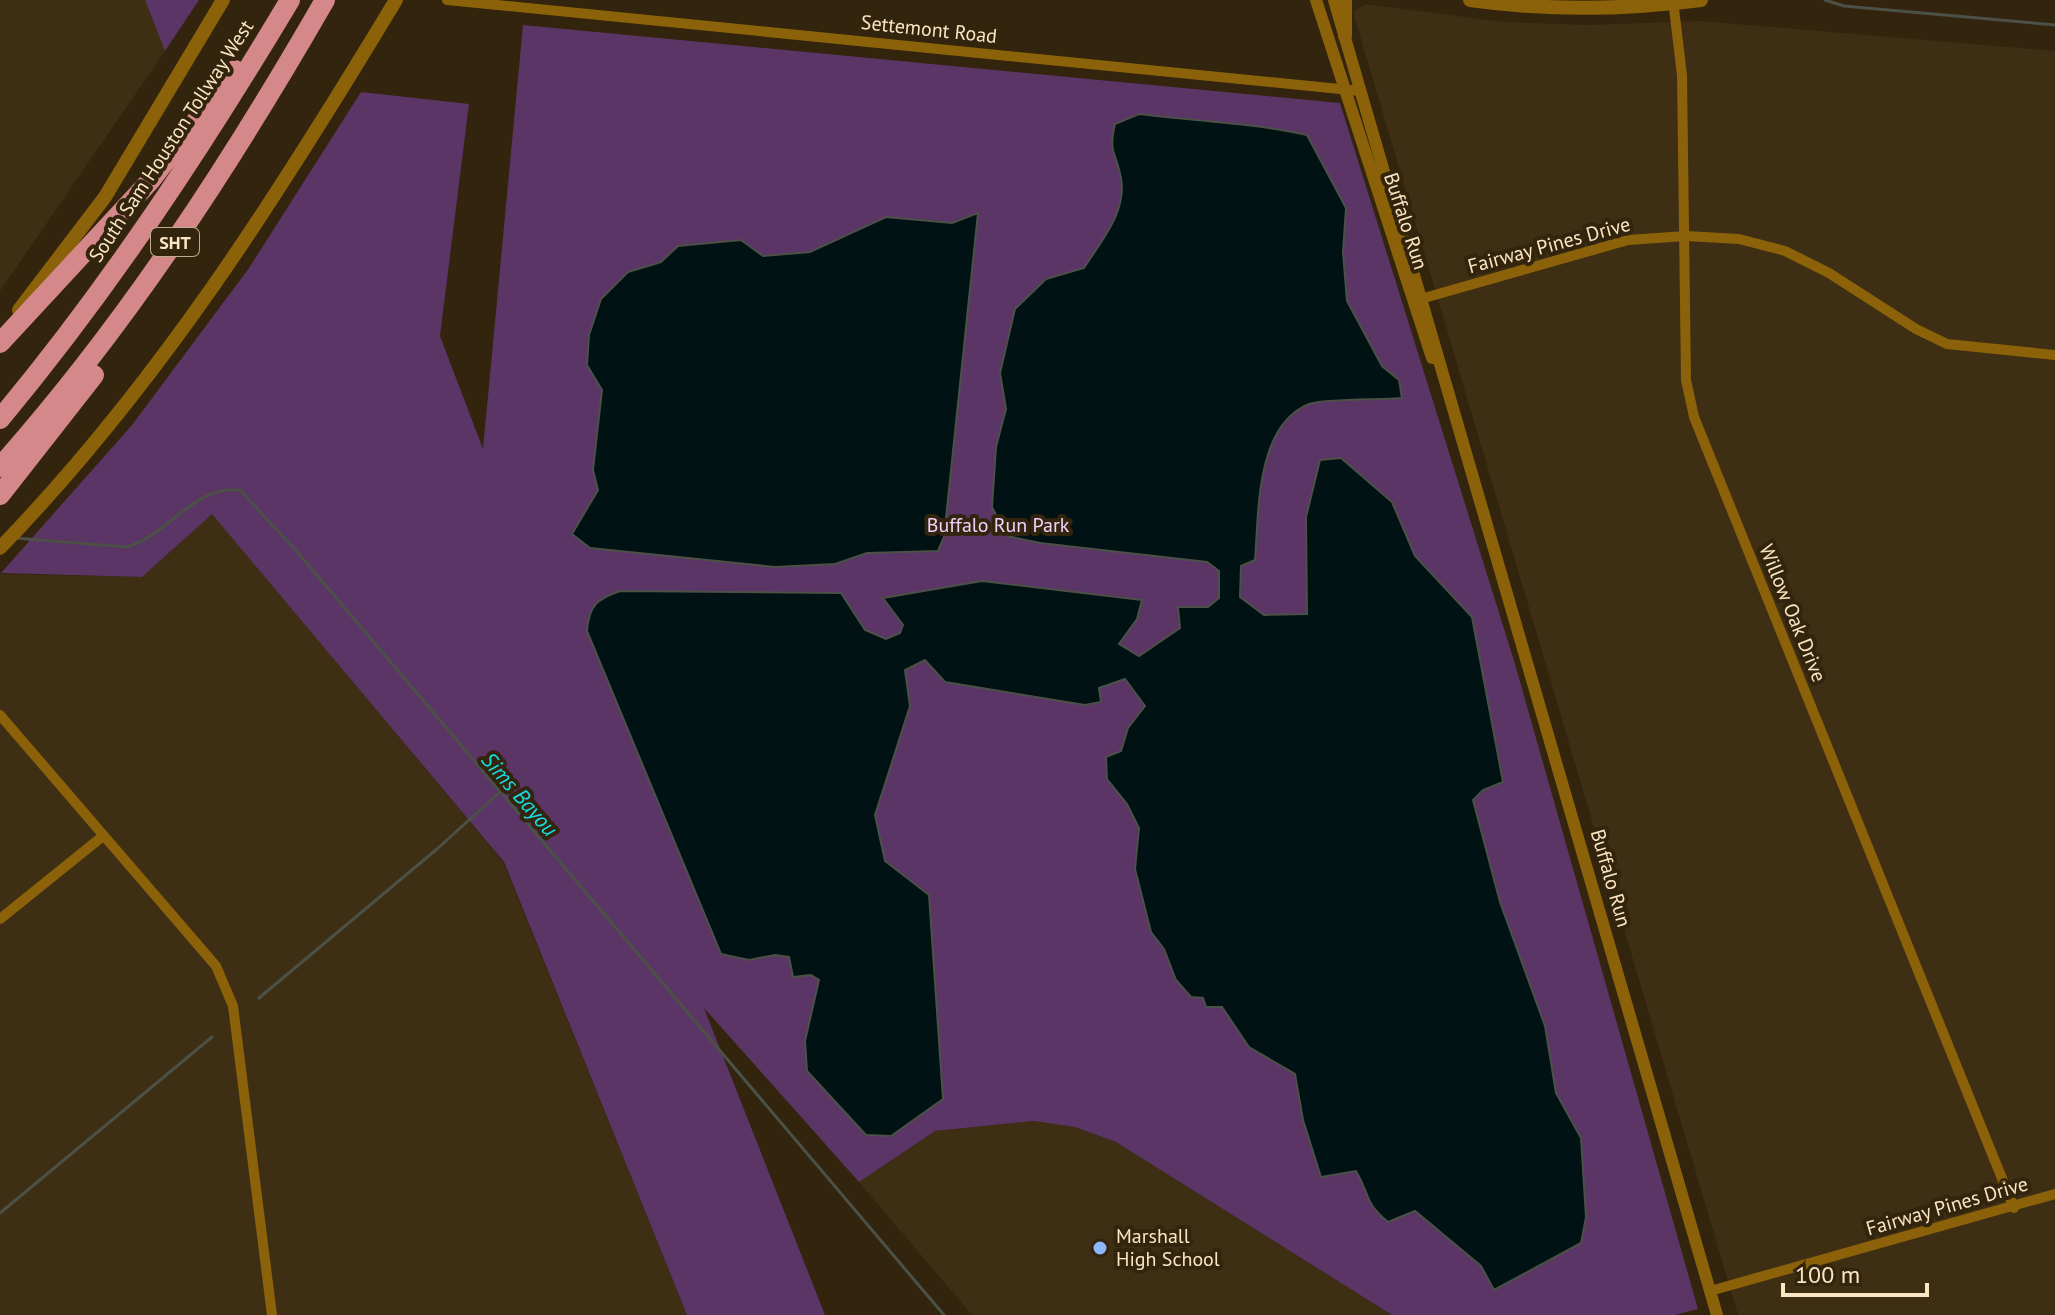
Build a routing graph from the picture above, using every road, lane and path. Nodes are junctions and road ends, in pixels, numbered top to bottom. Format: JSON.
{"nodes":[{"id":1,"x":213,"y":0,"type":"edge"},
{"id":2,"x":223,"y":0,"type":"edge"},
{"id":3,"x":289,"y":0,"type":"edge"},
{"id":4,"x":325,"y":0,"type":"edge"},
{"id":5,"x":396,"y":0,"type":"edge"},
{"id":6,"x":406,"y":0,"type":"edge"},
{"id":7,"x":447,"y":0,"type":"edge"},
{"id":8,"x":1316,"y":0,"type":"edge"},
{"id":9,"x":1334,"y":0,"type":"edge"},
{"id":10,"x":1345,"y":0,"type":"edge"},
{"id":11,"x":1470,"y":0,"type":"edge"},
{"id":12,"x":1701,"y":0,"type":"edge"},
{"id":13,"x":1673,"y":2,"type":"edge"},
{"id":14,"x":1517,"y":3,"type":"edge"},
{"id":15,"x":214,"y":17,"type":"junction"},
{"id":16,"x":1345,"y":36,"type":"junction"},
{"id":17,"x":1342,"y":89,"type":"junction"},
{"id":18,"x":1360,"y":91,"type":"junction"},
{"id":19,"x":213,"y":186,"type":"junction"},
{"id":20,"x":1686,"y":236,"type":"junction"},
{"id":21,"x":1416,"y":300,"type":"junction"},
{"id":22,"x":0,"y":333,"type":"edge"},
{"id":23,"x":0,"y":343,"type":"edge"},
{"id":24,"x":2055,"y":355,"type":"edge"},
{"id":25,"x":0,"y":419,"type":"edge"},
{"id":26,"x":0,"y":467,"type":"edge"},
{"id":27,"x":1,"y":494,"type":"edge"},
{"id":28,"x":0,"y":548,"type":"edge"},
{"id":29,"x":0,"y":715,"type":"edge"},
{"id":30,"x":103,"y":836,"type":"junction"},
{"id":31,"x":0,"y":919,"type":"edge"},
{"id":32,"x":2055,"y":1194,"type":"edge"},
{"id":33,"x":2014,"y":1208,"type":"junction"},
{"id":34,"x":1710,"y":1291,"type":"junction"},
{"id":35,"x":272,"y":1315,"type":"edge"},
{"id":36,"x":1717,"y":1315,"type":"edge"}],
"edges":[{"from":1,"to":15,"type":"street"},
{"from":2,"to":15,"type":"main road"},
{"from":3,"to":23,"type":"highway"},
{"from":3,"to":25,"type":"highway","name":"South Sam Houston Tollway West","number":"SHT"},
{"from":4,"to":19,"type":"highway","number":"SHT"},
{"from":5,"to":6,"type":"street"},
{"from":5,"to":28,"type":"main road"},
{"from":7,"to":17,"type":"street","name":"Settemont Road"},
{"from":8,"to":17,"type":"street","name":"Buffalo Run"},
{"from":9,"to":16,"type":"street","name":"Buffalo Run"},
{"from":10,"to":16,"type":"main road"},
{"from":11,"to":14,"type":"main road"},
{"from":12,"to":13,"type":"main road"},
{"from":13,"to":14,"type":"main road"},
{"from":13,"to":20,"type":"street","name":"Willow Oak Drive"},
{"from":15,"to":22,"type":"main road"},
{"from":16,"to":18,"type":"street","name":"Buffalo Run"},
{"from":17,"to":18,"type":"street","name":"Settemont Road"},
{"from":17,"to":21,"type":"street","name":"Buffalo Run"},
{"from":18,"to":21,"type":"street","name":"Buffalo Run"},
{"from":19,"to":26,"type":"highway","number":"SHT"},
{"from":19,"to":27,"type":"highway"},
{"from":20,"to":21,"type":"street","name":"Fairway Pines Drive"},
{"from":20,"to":24,"type":"street","name":"Fairway Pines Drive"},
{"from":20,"to":33,"type":"street","name":"Willow Oak Drive"},
{"from":21,"to":34,"type":"street","name":"Buffalo Run"},
{"from":29,"to":30,"type":"street"},
{"from":30,"to":31,"type":"street"},
{"from":30,"to":35,"type":"street"},
{"from":32,"to":33,"type":"street","name":"Fairway Pines Drive"},
{"from":33,"to":34,"type":"street","name":"Fairway Pines Drive"},
{"from":34,"to":36,"type":"street","name":"Buffalo Run"}]}
